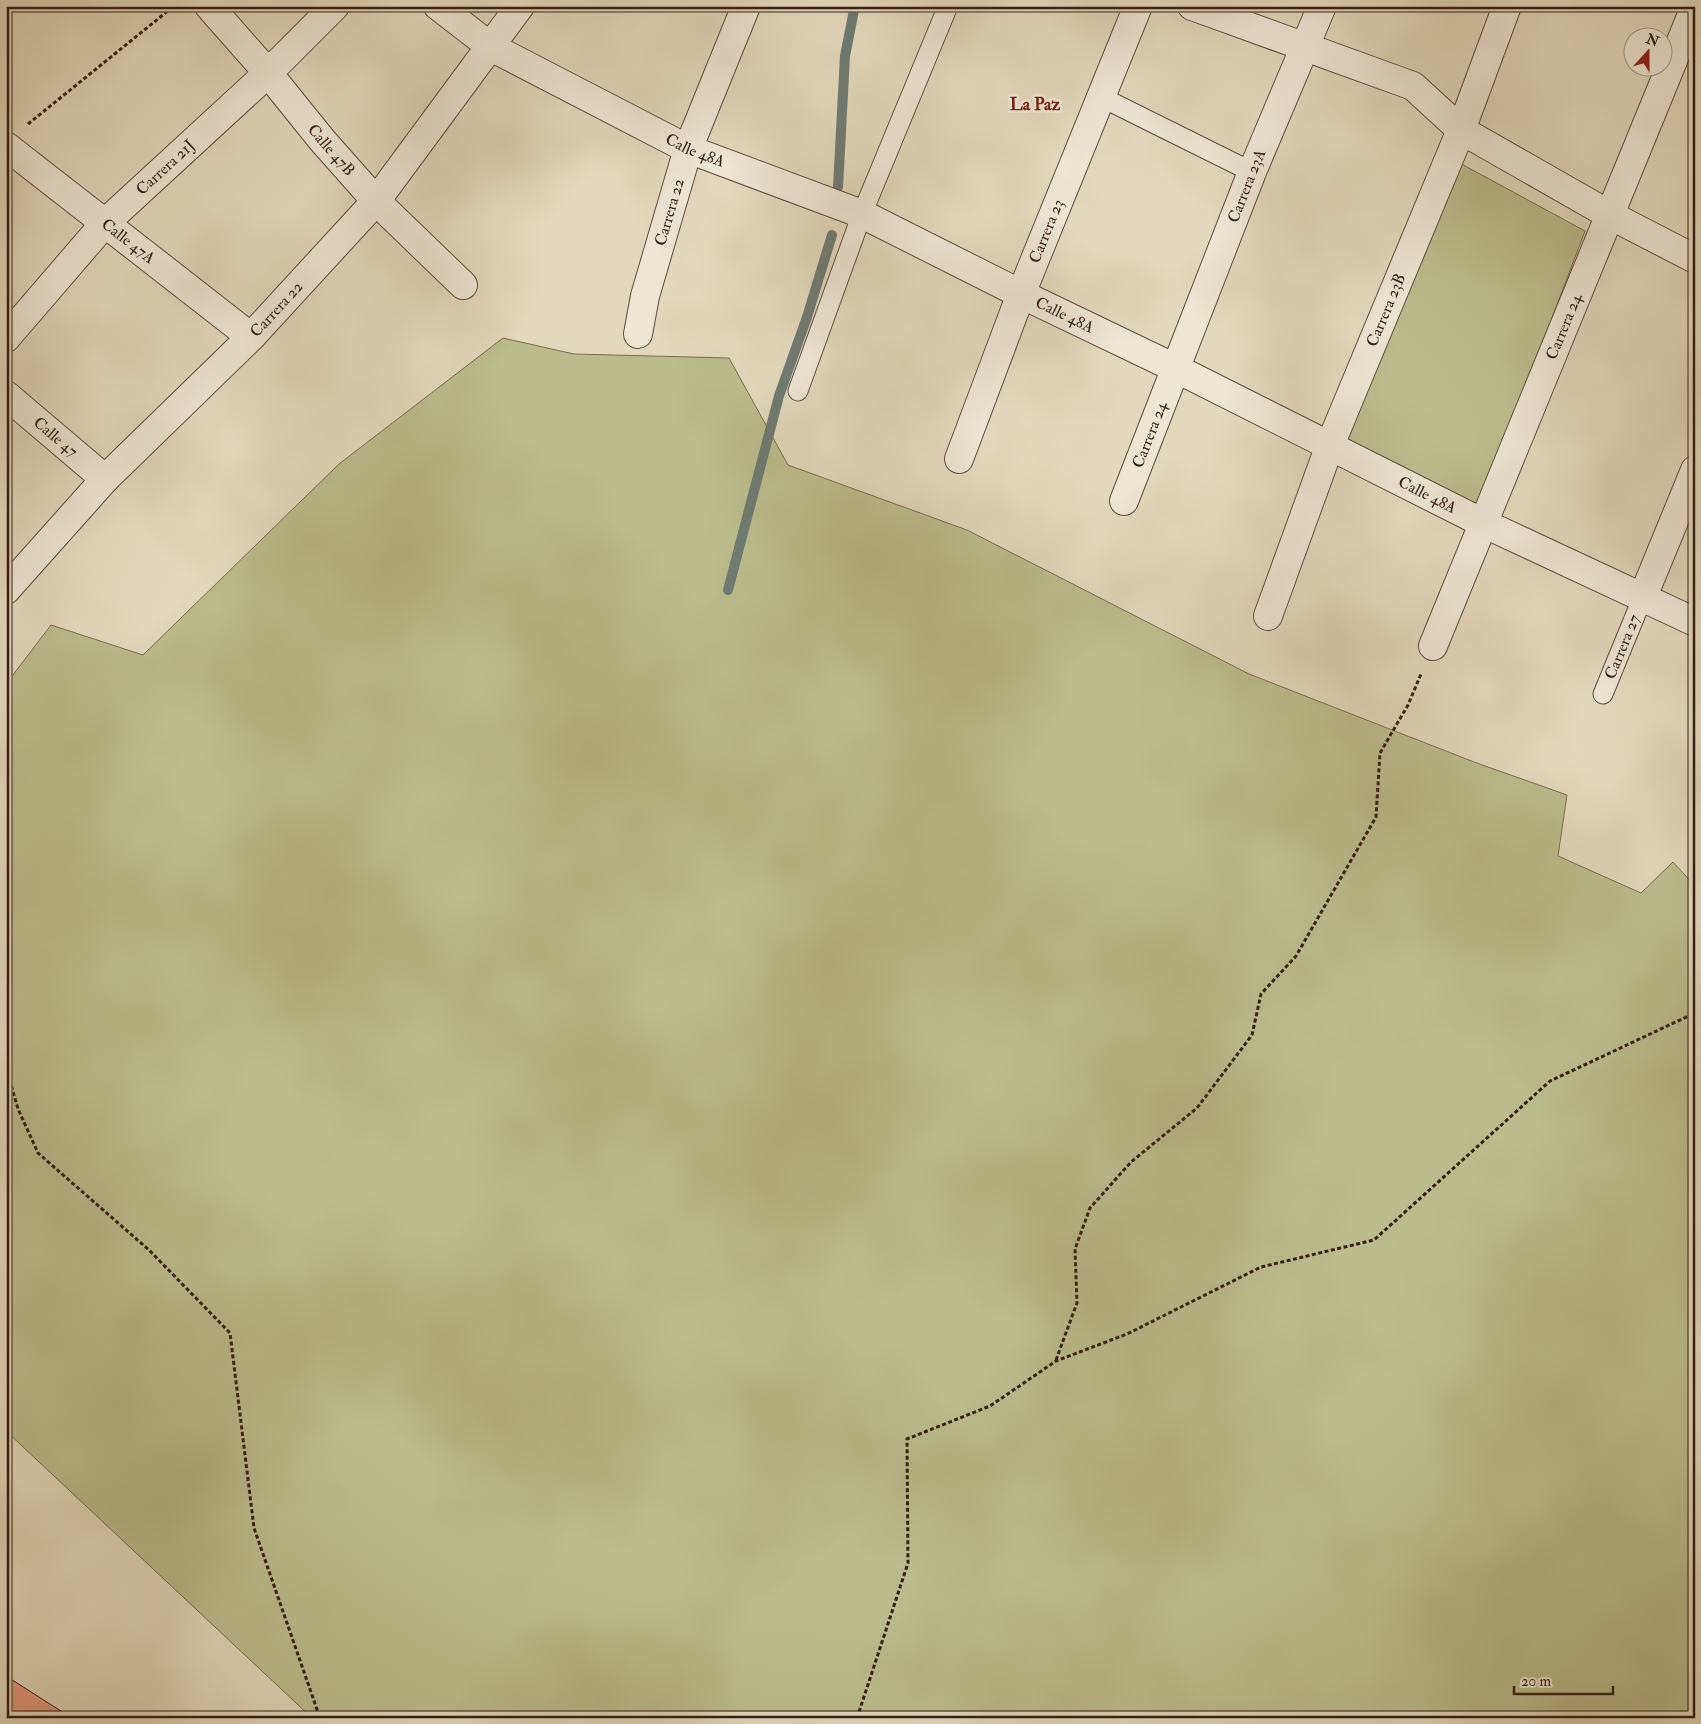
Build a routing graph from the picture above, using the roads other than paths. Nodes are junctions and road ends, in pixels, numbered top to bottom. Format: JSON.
{"nodes":[{"id":1,"x":209,"y":6,"type":"edge"},
{"id":2,"x":335,"y":6,"type":"edge"},
{"id":3,"x":438,"y":6,"type":"edge"},
{"id":4,"x":520,"y":6,"type":"edge"},
{"id":5,"x":746,"y":6,"type":"edge"},
{"id":6,"x":948,"y":6,"type":"edge"},
{"id":7,"x":1138,"y":6,"type":"edge"},
{"id":8,"x":1192,"y":6,"type":"edge"},
{"id":9,"x":1322,"y":6,"type":"edge"},
{"id":10,"x":1507,"y":6,"type":"edge"},
{"id":11,"x":1695,"y":7,"type":"edge"},
{"id":12,"x":491,"y":47,"type":"junction"},
{"id":13,"x":1304,"y":47,"type":"junction"},
{"id":14,"x":268,"y":72,"type":"junction"},
{"id":15,"x":1101,"y":96,"type":"junction"},
{"id":16,"x":1461,"y":130,"type":"junction"},
{"id":17,"x":14,"y":138,"type":"edge"},
{"id":18,"x":688,"y":149,"type":"junction"},
{"id":19,"x":1252,"y":172,"type":"junction"},
{"id":20,"x":376,"y":201,"type":"junction"},
{"id":21,"x":862,"y":214,"type":"junction"},
{"id":22,"x":1610,"y":215,"type":"junction"},
{"id":23,"x":105,"y":223,"type":"junction"},
{"id":24,"x":1695,"y":259,"type":"edge"},
{"id":25,"x":463,"y":285,"type":"dead end"},
{"id":26,"x":1021,"y":294,"type":"junction"},
{"id":27,"x":638,"y":334,"type":"dead end"},
{"id":28,"x":251,"y":336,"type":"junction"},
{"id":29,"x":6,"y":338,"type":"edge"},
{"id":30,"x":1175,"y":368,"type":"junction"},
{"id":31,"x":798,"y":391,"type":"dead end"},
{"id":32,"x":6,"y":395,"type":"edge"},
{"id":33,"x":1330,"y":445,"type":"junction"},
{"id":34,"x":959,"y":459,"type":"dead end"},
{"id":35,"x":1695,"y":470,"type":"edge"},
{"id":36,"x":105,"y":479,"type":"junction"},
{"id":37,"x":1124,"y":501,"type":"dead end"},
{"id":38,"x":1483,"y":523,"type":"junction"},
{"id":39,"x":6,"y":590,"type":"edge"},
{"id":40,"x":1642,"y":599,"type":"junction"},
{"id":41,"x":1268,"y":616,"type":"dead end"},
{"id":42,"x":1695,"y":622,"type":"edge"},
{"id":43,"x":1433,"y":646,"type":"road end"},
{"id":44,"x":1603,"y":694,"type":"dead end"}],
"edges":[{"from":1,"to":14,"type":"street","name":"Calle 47B"},
{"from":2,"to":14,"type":"street","name":"Carrera 21J"},
{"from":3,"to":12,"type":"street","name":"Calle 48A"},
{"from":4,"to":12,"type":"street","name":"Carrera 22"},
{"from":5,"to":18,"type":"street","name":"Carrera 22"},
{"from":6,"to":21,"type":"lane"},
{"from":7,"to":15,"type":"street","name":"Carrera 23"},
{"from":8,"to":13,"type":"street"},
{"from":9,"to":13,"type":"street","name":"Carrera 23A"},
{"from":10,"to":16,"type":"street","name":"Carrera 23B"},
{"from":11,"to":22,"type":"street","name":"Carrera 24"},
{"from":12,"to":18,"type":"street","name":"Calle 48A"},
{"from":12,"to":20,"type":"street","name":"Carrera 22"},
{"from":13,"to":16,"type":"street"},
{"from":13,"to":19,"type":"street","name":"Carrera 23A"},
{"from":14,"to":20,"type":"street","name":"Calle 47B"},
{"from":14,"to":23,"type":"street","name":"Carrera 21J"},
{"from":15,"to":19,"type":"lane"},
{"from":15,"to":26,"type":"street","name":"Carrera 23"},
{"from":16,"to":22,"type":"street"},
{"from":16,"to":33,"type":"street","name":"Carrera 23B"},
{"from":17,"to":23,"type":"street","name":"Calle 47A"},
{"from":18,"to":21,"type":"street","name":"Calle 48A"},
{"from":18,"to":27,"type":"street","name":"Carrera 22"},
{"from":19,"to":30,"type":"street","name":"Carrera 23A"},
{"from":20,"to":25,"type":"street","name":"Calle 47B"},
{"from":20,"to":28,"type":"street","name":"Carrera 22"},
{"from":21,"to":26,"type":"street","name":"Calle 48A"},
{"from":21,"to":31,"type":"lane"},
{"from":22,"to":24,"type":"street"},
{"from":22,"to":38,"type":"street","name":"Carrera 24"},
{"from":23,"to":28,"type":"street","name":"Calle 47A"},
{"from":23,"to":29,"type":"street","name":"Carrera 21J"},
{"from":26,"to":30,"type":"street","name":"Calle 48A"},
{"from":26,"to":34,"type":"street","name":"Carrera 23"},
{"from":28,"to":36,"type":"street","name":"Carrera 22"},
{"from":30,"to":33,"type":"street","name":"Calle 48A"},
{"from":30,"to":37,"type":"street","name":"Carrera 24"},
{"from":32,"to":36,"type":"street","name":"Calle 47"},
{"from":33,"to":38,"type":"street","name":"Calle 48A"},
{"from":33,"to":41,"type":"street","name":"Carrera 23B"},
{"from":35,"to":40,"type":"street"},
{"from":36,"to":39,"type":"street","name":"Carrera 22"},
{"from":38,"to":40,"type":"street","name":"Calle 48A"},
{"from":38,"to":43,"type":"street","name":"Carrera 24"},
{"from":40,"to":42,"type":"street","name":"Calle 48A"},
{"from":40,"to":44,"type":"lane","name":"Carrera 27"}]}
